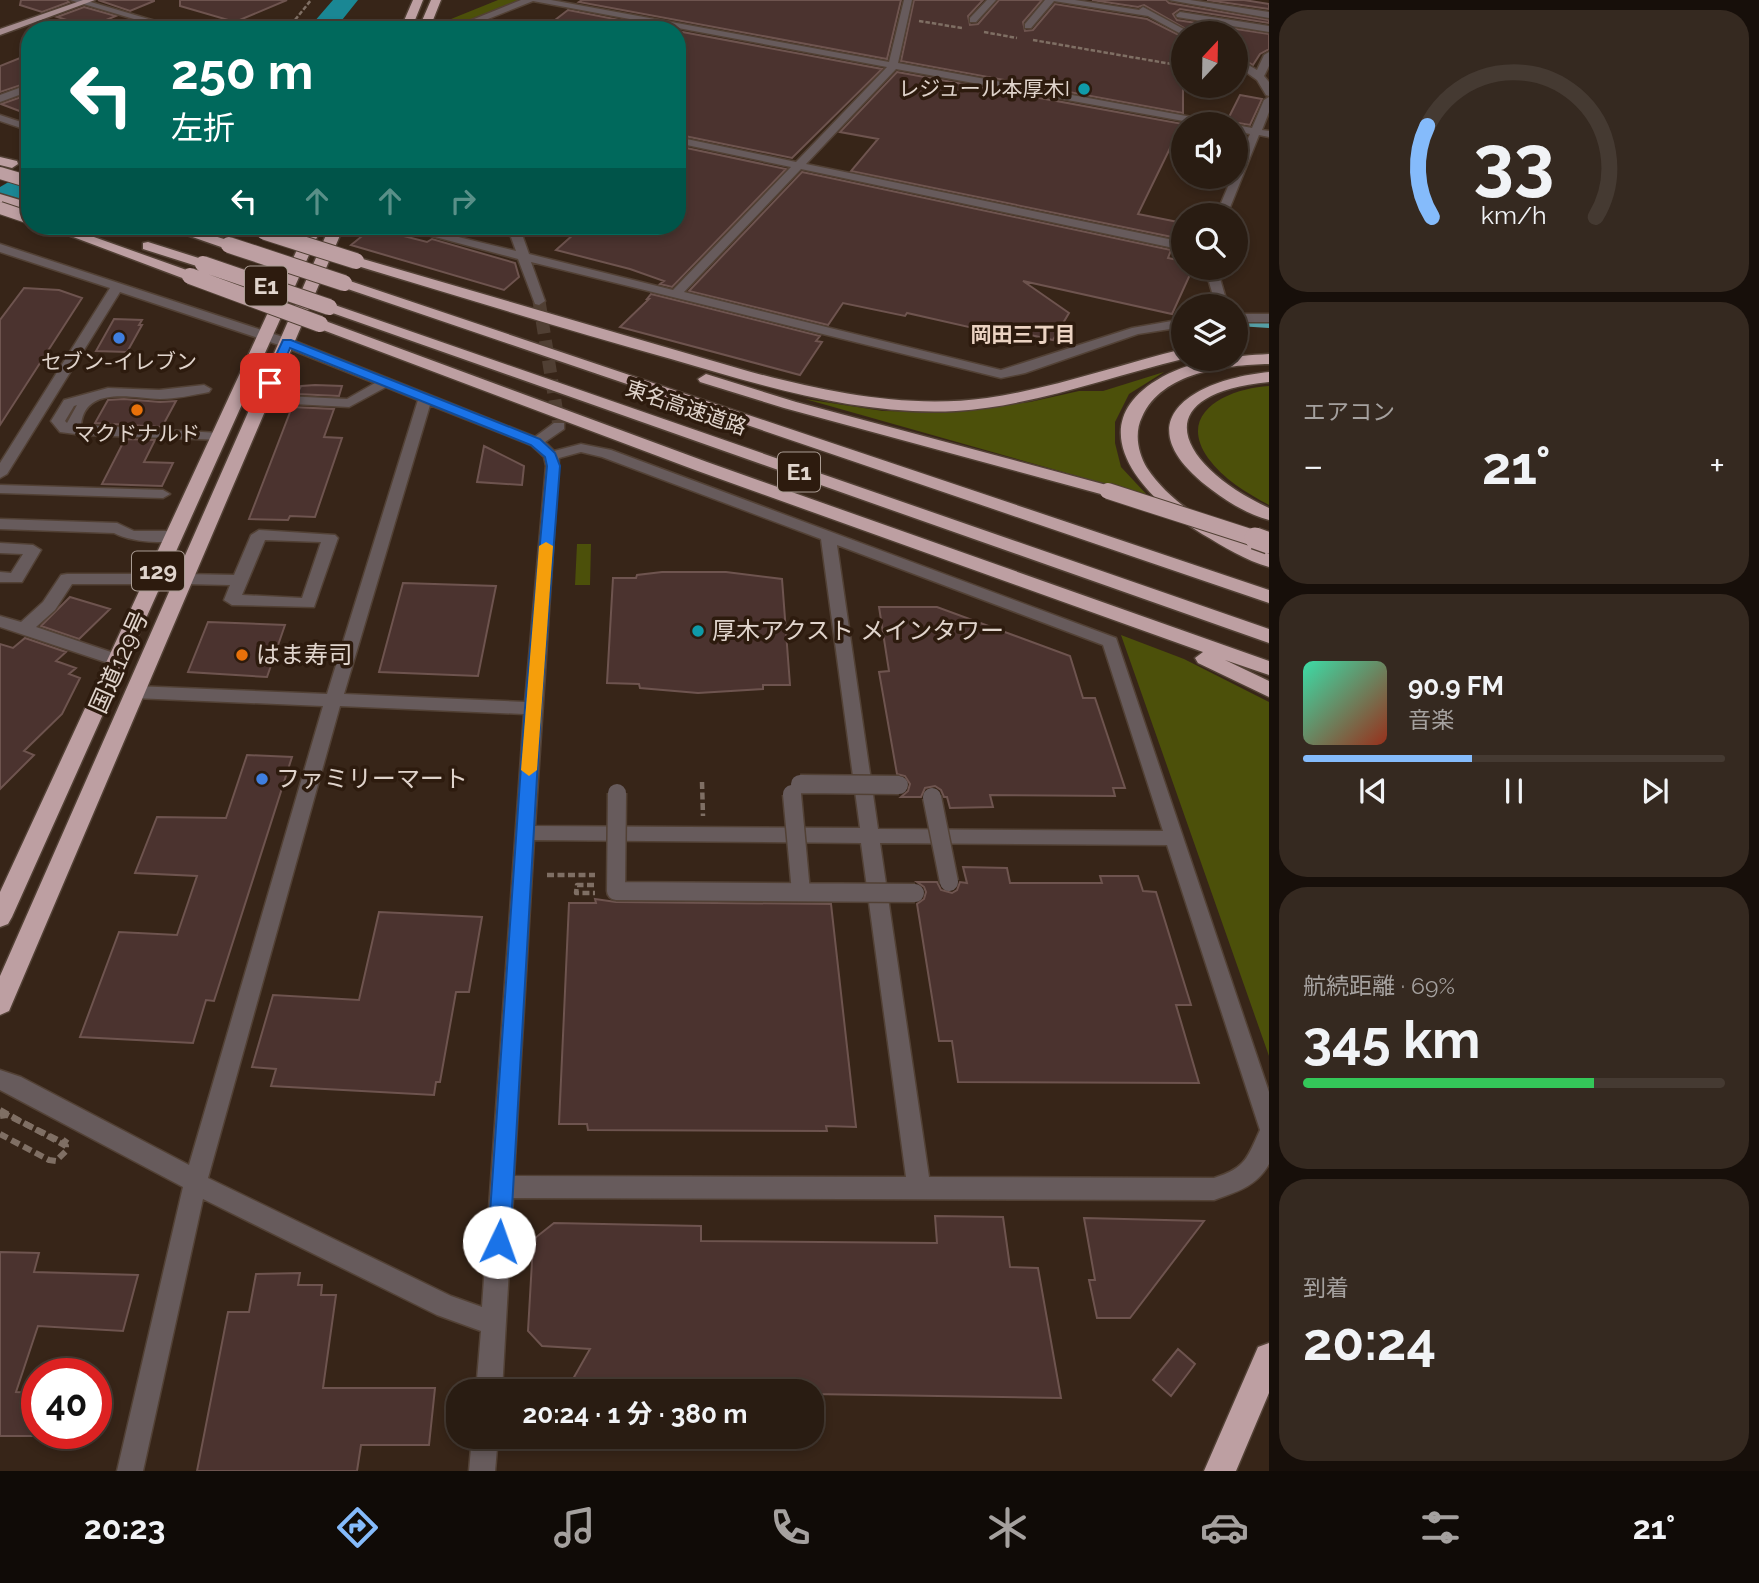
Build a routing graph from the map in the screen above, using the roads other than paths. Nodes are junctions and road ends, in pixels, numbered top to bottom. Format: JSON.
{"nodes":[{"id":1,"x":74,"y":0,"type":"edge"},
{"id":2,"x":418,"y":0,"type":"edge"},
{"id":3,"x":436,"y":0,"type":"edge"},
{"id":4,"x":529,"y":0,"type":"edge"},
{"id":5,"x":537,"y":0,"type":"edge"},
{"id":6,"x":908,"y":0,"type":"edge"},
{"id":7,"x":992,"y":0,"type":"edge"},
{"id":8,"x":1049,"y":0,"type":"edge"},
{"id":9,"x":1057,"y":0,"type":"edge"},
{"id":10,"x":1125,"y":0,"type":"edge"},
{"id":11,"x":1173,"y":0,"type":"edge"},
{"id":12,"x":89,"y":1,"type":"edge"},
{"id":13,"x":1151,"y":14,"type":"junction"},
{"id":14,"x":1180,"y":15,"type":"dead end"},
{"id":15,"x":1269,"y":15,"type":"edge"},
{"id":16,"x":973,"y":19,"type":"road end"},
{"id":17,"x":32,"y":21,"type":"edge"},
{"id":18,"x":151,"y":21,"type":"edge"},
{"id":19,"x":409,"y":21,"type":"edge"},
{"id":20,"x":427,"y":21,"type":"edge"},
{"id":21,"x":474,"y":21,"type":"edge"},
{"id":22,"x":650,"y":21,"type":"edge"},
{"id":23,"x":1027,"y":23,"type":"dead end"},
{"id":24,"x":21,"y":25,"type":"edge"},
{"id":25,"x":1171,"y":25,"type":"edge"},
{"id":26,"x":686,"y":28,"type":"edge"},
{"id":27,"x":1269,"y":29,"type":"edge"},
{"id":28,"x":0,"y":32,"type":"edge"},
{"id":29,"x":1269,"y":55,"type":"edge"},
{"id":30,"x":893,"y":66,"type":"junction"},
{"id":31,"x":1248,"y":69,"type":"edge"},
{"id":32,"x":1259,"y":77,"type":"junction"},
{"id":33,"x":21,"y":91,"type":"edge"},
{"id":34,"x":1269,"y":93,"type":"edge"},
{"id":35,"x":0,"y":99,"type":"edge"},
{"id":36,"x":1269,"y":100,"type":"edge"},
{"id":37,"x":1171,"y":116,"type":"edge"},
{"id":38,"x":0,"y":118,"type":"edge"},
{"id":39,"x":21,"y":125,"type":"edge"},
{"id":40,"x":1248,"y":130,"type":"edge"},
{"id":41,"x":1254,"y":131,"type":"junction"},
{"id":42,"x":1269,"y":134,"type":"edge"},
{"id":43,"x":686,"y":143,"type":"edge"},
{"id":44,"x":798,"y":166,"type":"junction"},
{"id":45,"x":0,"y":173,"type":"edge"},
{"id":46,"x":21,"y":179,"type":"edge"},
{"id":47,"x":0,"y":198,"type":"edge"},
{"id":48,"x":1226,"y":203,"type":"edge"},
{"id":49,"x":21,"y":204,"type":"edge"},
{"id":50,"x":0,"y":208,"type":"edge"},
{"id":51,"x":21,"y":215,"type":"edge"},
{"id":52,"x":76,"y":235,"type":"edge"},
{"id":53,"x":115,"y":235,"type":"edge"},
{"id":54,"x":196,"y":235,"type":"edge"},
{"id":55,"x":271,"y":235,"type":"edge"},
{"id":56,"x":312,"y":235,"type":"edge"},
{"id":57,"x":333,"y":235,"type":"edge"},
{"id":58,"x":438,"y":235,"type":"edge"},
{"id":59,"x":515,"y":235,"type":"edge"},
{"id":60,"x":1171,"y":244,"type":"edge"},
{"id":61,"x":0,"y":248,"type":"edge"},
{"id":62,"x":521,"y":255,"type":"junction"},
{"id":63,"x":356,"y":261,"type":"junction"},
{"id":64,"x":117,"y":287,"type":"junction"},
{"id":65,"x":676,"y":294,"type":"junction"},
{"id":66,"x":539,"y":301,"type":"tunnel mouth"},
{"id":67,"x":1248,"y":318,"type":"edge"},
{"id":68,"x":1269,"y":318,"type":"edge"},
{"id":69,"x":1171,"y":325,"type":"edge"},
{"id":70,"x":265,"y":335,"type":"junction"},
{"id":71,"x":287,"y":343,"type":"junction"},
{"id":72,"x":1248,"y":346,"type":"edge"},
{"id":73,"x":1269,"y":346,"type":"edge"},
{"id":74,"x":1171,"y":357,"type":"edge"},
{"id":75,"x":1269,"y":359,"type":"edge"},
{"id":76,"x":1269,"y":377,"type":"edge"},
{"id":77,"x":386,"y":382,"type":"junction"},
{"id":78,"x":204,"y":389,"type":"dead end"},
{"id":79,"x":426,"y":397,"type":"junction"},
{"id":80,"x":262,"y":399,"type":"junction"},
{"id":81,"x":559,"y":426,"type":"dead end"},
{"id":82,"x":219,"y":437,"type":"junction"},
{"id":83,"x":536,"y":442,"type":"junction"},
{"id":84,"x":551,"y":456,"type":"junction"},
{"id":85,"x":0,"y":474,"type":"edge"},
{"id":86,"x":0,"y":489,"type":"edge"},
{"id":87,"x":163,"y":494,"type":"dead end"},
{"id":88,"x":1269,"y":515,"type":"edge"},
{"id":89,"x":0,"y":524,"type":"edge"},
{"id":90,"x":174,"y":536,"type":"junction"},
{"id":91,"x":828,"y":536,"type":"junction"},
{"id":92,"x":1269,"y":543,"type":"edge"},
{"id":93,"x":1,"y":549,"type":"edge"},
{"id":94,"x":1269,"y":561,"type":"edge"},
{"id":95,"x":0,"y":578,"type":"edge"},
{"id":96,"x":154,"y":579,"type":"junction"},
{"id":97,"x":184,"y":579,"type":"junction"},
{"id":98,"x":240,"y":580,"type":"junction"},
{"id":99,"x":1018,"y":580,"type":"junction"},
{"id":100,"x":1269,"y":597,"type":"edge"},
{"id":101,"x":0,"y":621,"type":"edge"},
{"id":102,"x":24,"y":629,"type":"junction"},
{"id":103,"x":1269,"y":636,"type":"edge"},
{"id":104,"x":117,"y":660,"type":"junction"},
{"id":105,"x":1269,"y":668,"type":"edge"},
{"id":106,"x":1269,"y":690,"type":"edge"},
{"id":107,"x":134,"y":692,"type":"junction"},
{"id":108,"x":333,"y":702,"type":"junction"},
{"id":109,"x":533,"y":708,"type":"junction"},
{"id":110,"x":899,"y":785,"type":"dead end"},
{"id":111,"x":617,"y":793,"type":"dead end"},
{"id":112,"x":932,"y":797,"type":"dead end"},
{"id":113,"x":525,"y":834,"type":"junction"},
{"id":114,"x":869,"y":836,"type":"junction"},
{"id":115,"x":1174,"y":838,"type":"junction"},
{"id":116,"x":949,"y":882,"type":"dead end"},
{"id":117,"x":801,"y":892,"type":"junction"},
{"id":118,"x":915,"y":893,"type":"dead end"},
{"id":119,"x":0,"y":917,"type":"edge"},
{"id":120,"x":0,"y":1004,"type":"edge"},
{"id":121,"x":0,"y":1080,"type":"edge"},
{"id":122,"x":1269,"y":1125,"type":"edge"},
{"id":123,"x":1269,"y":1135,"type":"edge"},
{"id":124,"x":195,"y":1183,"type":"junction"},
{"id":125,"x":502,"y":1187,"type":"junction"},
{"id":126,"x":919,"y":1188,"type":"junction"},
{"id":127,"x":494,"y":1324,"type":"junction"},
{"id":128,"x":1269,"y":1358,"type":"edge"},
{"id":129,"x":490,"y":1379,"type":"edge"},
{"id":130,"x":484,"y":1449,"type":"edge"},
{"id":131,"x":130,"y":1471,"type":"edge"},
{"id":132,"x":482,"y":1471,"type":"edge"},
{"id":133,"x":1220,"y":1471,"type":"edge"}],
"edges":[{"from":1,"to":12,"type":"street"},
{"from":2,"to":19,"type":"highway"},
{"from":3,"to":20,"type":"highway"},
{"from":4,"to":21,"type":"street"},
{"from":5,"to":22,"type":"street"},
{"from":6,"to":30,"type":"street"},
{"from":7,"to":16,"type":"street"},
{"from":8,"to":23,"type":"street"},
{"from":9,"to":13,"type":"street"},
{"from":10,"to":13,"type":"street"},
{"from":11,"to":15,"type":"street"},
{"from":12,"to":17,"type":"main road"},
{"from":12,"to":18,"type":"street"},
{"from":13,"to":25,"type":"street"},
{"from":14,"to":27,"type":"street"},
{"from":24,"to":28,"type":"main road"},
{"from":26,"to":30,"type":"street"},
{"from":29,"to":32,"type":"street"},
{"from":30,"to":37,"type":"street"},
{"from":30,"to":44,"type":"street"},
{"from":31,"to":32,"type":"street"},
{"from":32,"to":34,"type":"street"},
{"from":33,"to":35,"type":"street"},
{"from":36,"to":41,"type":"street"},
{"from":38,"to":39,"type":"street"},
{"from":40,"to":41,"type":"street"},
{"from":41,"to":42,"type":"street"},
{"from":41,"to":48,"type":"street"},
{"from":43,"to":44,"type":"street"},
{"from":44,"to":60,"type":"street"},
{"from":44,"to":65,"type":"street"},
{"from":45,"to":46,"type":"highway","bridge":true},
{"from":47,"to":49,"type":"highway"},
{"from":50,"to":51,"type":"highway","bridge":true},
{"from":52,"to":99,"type":"highway","bridge":true},
{"from":53,"to":103,"type":"highway","name":"東名高速道路","number":"E1","bridge":true},
{"from":54,"to":100,"type":"highway","name":"東名高速道路","number":"E1","bridge":true},
{"from":55,"to":63,"type":"highway","bridge":true},
{"from":56,"to":70,"type":"highway","name":"国道129号","number":"129"},
{"from":57,"to":71,"type":"highway","name":"国道129号","number":"129"},
{"from":58,"to":62,"type":"street"},
{"from":59,"to":62,"type":"street"},
{"from":61,"to":64,"type":"street"},
{"from":62,"to":65,"type":"street"},
{"from":62,"to":66,"type":"street"},
{"from":63,"to":74,"type":"highway"},
{"from":63,"to":92,"type":"highway","bridge":true},
{"from":64,"to":70,"type":"street"},
{"from":64,"to":85,"type":"street"},
{"from":65,"to":69,"type":"street"},
{"from":67,"to":68,"type":"street"},
{"from":70,"to":71,"type":"street"},
{"from":70,"to":82,"type":"highway","name":"国道129号","number":"129"},
{"from":71,"to":77,"type":"street"},
{"from":71,"to":80,"type":"highway","name":"国道129号","number":"129"},
{"from":72,"to":73,"type":"highway"},
{"from":75,"to":94,"type":"highway"},
{"from":76,"to":88,"type":"highway"},
{"from":77,"to":79,"type":"street"},
{"from":77,"to":80,"type":"street"},
{"from":78,"to":82,"type":"street"},
{"from":79,"to":83,"type":"street"},
{"from":79,"to":108,"type":"street"},
{"from":80,"to":97,"type":"highway","name":"国道129号","number":"129"},
{"from":81,"to":83,"type":"street"},
{"from":82,"to":90,"type":"highway","name":"国道129号","number":"129"},
{"from":83,"to":84,"type":"street"},
{"from":84,"to":91,"type":"street"},
{"from":84,"to":109,"type":"street"},
{"from":86,"to":87,"type":"street"},
{"from":89,"to":90,"type":"street"},
{"from":90,"to":96,"type":"highway","name":"国道129号","number":"129"},
{"from":91,"to":114,"type":"street"},
{"from":91,"to":115,"type":"street"},
{"from":93,"to":95,"type":"street"},
{"from":96,"to":102,"type":"street"},
{"from":96,"to":104,"type":"highway","name":"国道129号","number":"129"},
{"from":97,"to":98,"type":"street"},
{"from":97,"to":107,"type":"highway","name":"国道129号","number":"129"},
{"from":98,"to":98,"type":"street"},
{"from":99,"to":105,"type":"highway"},
{"from":99,"to":106,"type":"highway"},
{"from":101,"to":102,"type":"street"},
{"from":102,"to":104,"type":"street"},
{"from":104,"to":119,"type":"highway","name":"国道129号","number":"129"},
{"from":107,"to":108,"type":"street"},
{"from":107,"to":120,"type":"highway","name":"国道129号","number":"129"},
{"from":108,"to":109,"type":"street"},
{"from":108,"to":124,"type":"street"},
{"from":109,"to":113,"type":"street"},
{"from":110,"to":117,"type":"street","bridge":true},
{"from":111,"to":117,"type":"street","bridge":true},
{"from":112,"to":116,"type":"street","bridge":true},
{"from":113,"to":114,"type":"street"},
{"from":113,"to":125,"type":"street"},
{"from":114,"to":115,"type":"street"},
{"from":114,"to":126,"type":"street"},
{"from":115,"to":122,"type":"street"},
{"from":117,"to":118,"type":"street","bridge":true},
{"from":121,"to":124,"type":"street"},
{"from":123,"to":126,"type":"street"},
{"from":124,"to":127,"type":"street"},
{"from":124,"to":131,"type":"street"},
{"from":125,"to":126,"type":"street"},
{"from":125,"to":127,"type":"street"},
{"from":127,"to":129,"type":"street"},
{"from":128,"to":133,"type":"highway"},
{"from":130,"to":132,"type":"street"}]}
